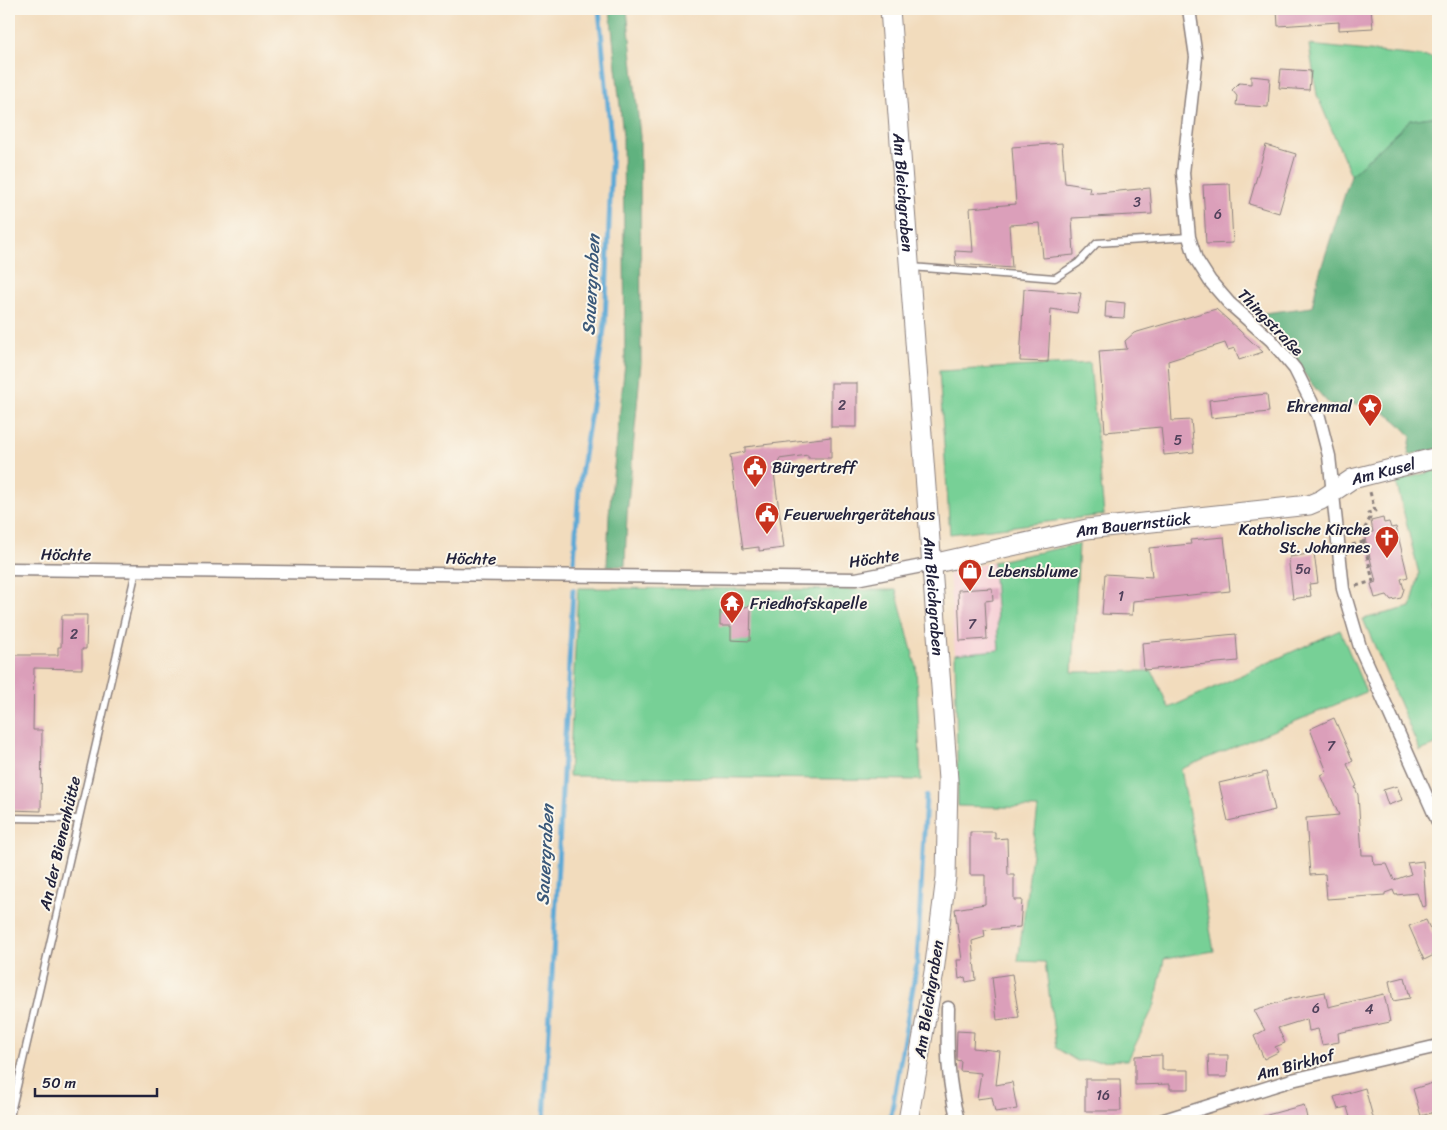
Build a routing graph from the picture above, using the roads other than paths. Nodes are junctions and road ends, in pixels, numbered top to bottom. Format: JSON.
{"nodes":[{"id":1,"x":890,"y":9,"type":"edge"},
{"id":2,"x":1189,"y":9,"type":"edge"},
{"id":3,"x":1188,"y":237,"type":"junction"},
{"id":4,"x":909,"y":267,"type":"junction"},
{"id":5,"x":1438,"y":458,"type":"edge"},
{"id":6,"x":1332,"y":492,"type":"junction"},
{"id":7,"x":932,"y":564,"type":"junction"},
{"id":8,"x":9,"y":569,"type":"edge"},
{"id":9,"x":136,"y":571,"type":"junction"},
{"id":10,"x":9,"y":818,"type":"edge"},
{"id":11,"x":78,"y":819,"type":"junction"},
{"id":12,"x":1438,"y":822,"type":"edge"},
{"id":13,"x":948,"y":1008,"type":"dead end"},
{"id":14,"x":1438,"y":1046,"type":"edge"},
{"id":15,"x":9,"y":1121,"type":"edge"},
{"id":16,"x":908,"y":1121,"type":"edge"},
{"id":17,"x":958,"y":1121,"type":"edge"},
{"id":18,"x":1161,"y":1121,"type":"edge"}],
"edges":[{"from":1,"to":4,"type":"street","name":"Am Bleichgraben"},
{"from":2,"to":3,"type":"street","name":"Thingstraße"},
{"from":3,"to":4,"type":"lane"},
{"from":3,"to":6,"type":"street","name":"Thingstraße"},
{"from":4,"to":7,"type":"street","name":"Am Bleichgraben"},
{"from":5,"to":6,"type":"street","name":"Am Kusel"},
{"from":6,"to":7,"type":"street","name":"Am Bauernstück"},
{"from":6,"to":12,"type":"street","name":"Thingstraße"},
{"from":7,"to":9,"type":"street","name":"Höchte"},
{"from":7,"to":16,"type":"street","name":"Am Bleichgraben"},
{"from":8,"to":9,"type":"street","name":"Höchte"},
{"from":9,"to":11,"type":"lane","name":"An der Bienenhütte"},
{"from":10,"to":11,"type":"lane"},
{"from":11,"to":15,"type":"lane","name":"An der Bienenhütte"},
{"from":13,"to":17,"type":"street"},
{"from":14,"to":18,"type":"street","name":"Am Birkhof"}]}
